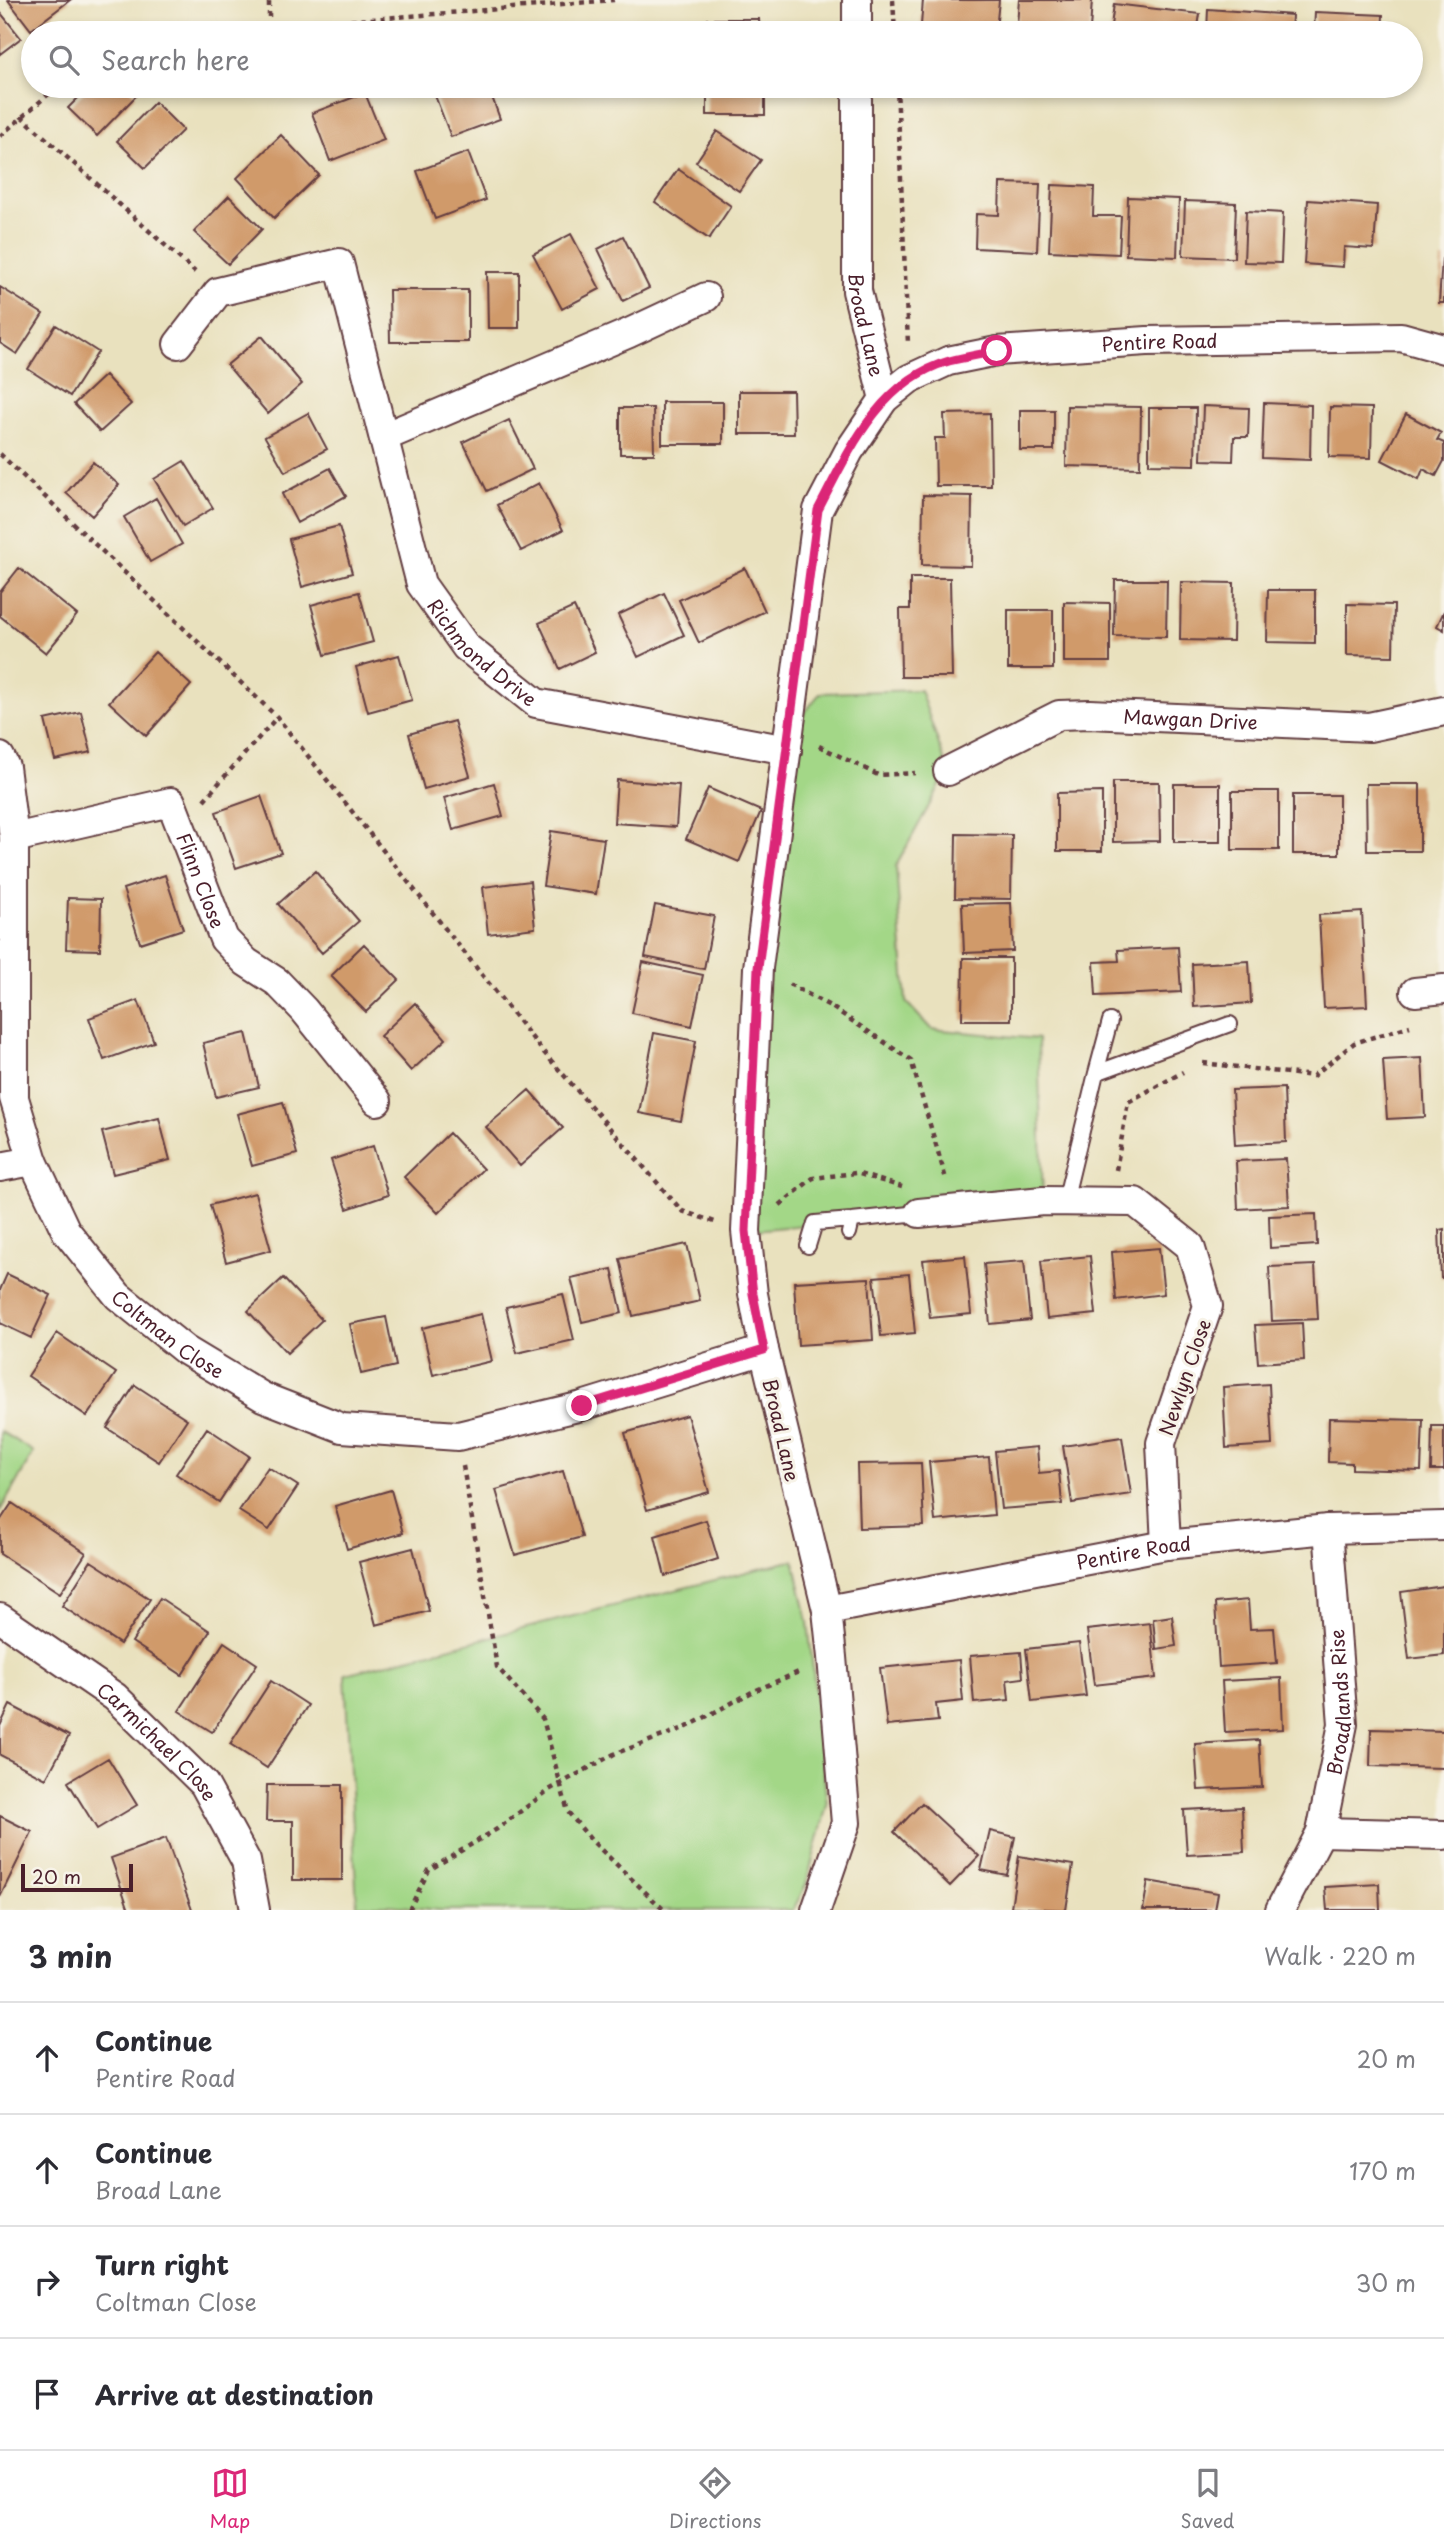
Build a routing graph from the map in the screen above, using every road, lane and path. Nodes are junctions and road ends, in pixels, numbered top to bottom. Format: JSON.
{"nodes":[{"id":1,"x":269,"y":0,"type":"edge"},
{"id":2,"x":614,"y":0,"type":"edge"},
{"id":3,"x":857,"y":0,"type":"edge"},
{"id":4,"x":894,"y":0,"type":"edge"},
{"id":5,"x":269,"y":21,"type":"edge"},
{"id":6,"x":346,"y":21,"type":"edge"},
{"id":7,"x":857,"y":21,"type":"edge"},
{"id":8,"x":895,"y":21,"type":"edge"},
{"id":9,"x":43,"y":98,"type":"edge"},
{"id":10,"x":857,"y":98,"type":"edge"},
{"id":11,"x":897,"y":98,"type":"edge"},
{"id":12,"x":21,"y":116,"type":"junction"},
{"id":13,"x":0,"y":136,"type":"edge"},
{"id":14,"x":218,"y":292,"type":"junction"},
{"id":15,"x":706,"y":297,"type":"dead end"},
{"id":16,"x":178,"y":344,"type":"dead end"},
{"id":17,"x":1444,"y":349,"type":"edge"},
{"id":18,"x":909,"y":379,"type":"junction"},
{"id":19,"x":884,"y":399,"type":"junction"},
{"id":20,"x":384,"y":437,"type":"junction"},
{"id":21,"x":0,"y":454,"type":"edge"},
{"id":22,"x":1444,"y":711,"type":"edge"},
{"id":23,"x":277,"y":717,"type":"junction"},
{"id":24,"x":789,"y":741,"type":"junction"},
{"id":25,"x":0,"y":757,"type":"edge"},
{"id":26,"x":947,"y":771,"type":"joint"},
{"id":27,"x":171,"y":802,"type":"junction"},
{"id":28,"x":14,"y":838,"type":"junction"},
{"id":29,"x":758,"y":968,"type":"junction"},
{"id":30,"x":1444,"y":989,"type":"edge"},
{"id":31,"x":1415,"y":992,"type":"dead end"},
{"id":32,"x":1110,"y":1021,"type":"dead end"},
{"id":33,"x":1230,"y":1024,"type":"dead end"},
{"id":34,"x":1418,"y":1024,"type":"dead end"},
{"id":35,"x":1199,"y":1063,"type":"dead end"},
{"id":36,"x":1187,"y":1069,"type":"dead end"},
{"id":37,"x":1097,"y":1073,"type":"junction"},
{"id":38,"x":377,"y":1101,"type":"dead end"},
{"id":39,"x":33,"y":1161,"type":"junction"},
{"id":40,"x":0,"y":1167,"type":"edge"},
{"id":41,"x":1065,"y":1201,"type":"junction"},
{"id":42,"x":1110,"y":1202,"type":"junction"},
{"id":43,"x":955,"y":1210,"type":"junction"},
{"id":44,"x":919,"y":1213,"type":"joint"},
{"id":45,"x":746,"y":1231,"type":"junction"},
{"id":46,"x":808,"y":1246,"type":"dead end"},
{"id":47,"x":764,"y":1350,"type":"junction"},
{"id":48,"x":458,"y":1436,"type":"junction"},
{"id":49,"x":1444,"y":1526,"type":"edge"},
{"id":50,"x":1328,"y":1529,"type":"junction"},
{"id":51,"x":1166,"y":1545,"type":"junction"},
{"id":52,"x":827,"y":1610,"type":"junction"},
{"id":53,"x":0,"y":1618,"type":"edge"},
{"id":54,"x":832,"y":1657,"type":"junction"},
{"id":55,"x":562,"y":1783,"type":"junction"},
{"id":56,"x":1321,"y":1832,"type":"junction"},
{"id":57,"x":1444,"y":1835,"type":"edge"},
{"id":58,"x":255,"y":1910,"type":"edge"},
{"id":59,"x":409,"y":1910,"type":"edge"},
{"id":60,"x":664,"y":1910,"type":"edge"},
{"id":61,"x":816,"y":1910,"type":"edge"},
{"id":62,"x":1280,"y":1910,"type":"edge"}],
"edges":[{"from":1,"to":5,"type":"path"},
{"from":2,"to":6,"type":"path"},
{"from":3,"to":7,"type":"street"},
{"from":4,"to":8,"type":"path"},
{"from":9,"to":12,"type":"path"},
{"from":10,"to":19,"type":"street","name":"Broad Lane"},
{"from":11,"to":18,"type":"path"},
{"from":12,"to":13,"type":"path"},
{"from":12,"to":14,"type":"path"},
{"from":14,"to":16,"type":"street"},
{"from":14,"to":20,"type":"street","name":"Richmond Drive"},
{"from":15,"to":20,"type":"street"},
{"from":17,"to":18,"type":"street","name":"Pentire Road"},
{"from":18,"to":19,"type":"street","name":"Pentire Road"},
{"from":19,"to":24,"type":"street","name":"Broad Lane"},
{"from":20,"to":24,"type":"street","name":"Richmond Drive"},
{"from":21,"to":23,"type":"path"},
{"from":22,"to":26,"type":"street","name":"Mawgan Drive"},
{"from":23,"to":27,"type":"path"},
{"from":23,"to":45,"type":"path"},
{"from":24,"to":26,"type":"path"},
{"from":24,"to":29,"type":"street","name":"Broad Lane"},
{"from":25,"to":28,"type":"street","name":"Coltman Close"},
{"from":27,"to":28,"type":"street"},
{"from":27,"to":38,"type":"street","name":"Flinn Close"},
{"from":28,"to":39,"type":"street","name":"Coltman Close"},
{"from":29,"to":43,"type":"path"},
{"from":29,"to":45,"type":"street","name":"Broad Lane"},
{"from":30,"to":31,"type":"street"},
{"from":32,"to":37,"type":"lane"},
{"from":33,"to":37,"type":"lane"},
{"from":34,"to":35,"type":"path"},
{"from":36,"to":42,"type":"path"},
{"from":37,"to":41,"type":"lane"},
{"from":39,"to":40,"type":"street"},
{"from":39,"to":48,"type":"street","name":"Coltman Close"},
{"from":41,"to":42,"type":"street","name":"Newlyn Close"},
{"from":41,"to":43,"type":"street","name":"Newlyn Close"},
{"from":42,"to":51,"type":"street","name":"Newlyn Close"},
{"from":43,"to":44,"type":"street","name":"Newlyn Close"},
{"from":44,"to":46,"type":"lane"},
{"from":45,"to":47,"type":"street","name":"Broad Lane"},
{"from":47,"to":48,"type":"street","name":"Coltman Close"},
{"from":47,"to":52,"type":"street","name":"Broad Lane"},
{"from":48,"to":55,"type":"path"},
{"from":49,"to":50,"type":"street","name":"Pentire Road"},
{"from":50,"to":51,"type":"street","name":"Pentire Road"},
{"from":50,"to":56,"type":"street","name":"Broadlands Rise"},
{"from":51,"to":52,"type":"street","name":"Pentire Road"},
{"from":52,"to":54,"type":"street","name":"Broad Lane"},
{"from":53,"to":58,"type":"street","name":"Carmichael Close"},
{"from":54,"to":55,"type":"path"},
{"from":54,"to":61,"type":"street","name":"Broad Lane"},
{"from":55,"to":59,"type":"path"},
{"from":55,"to":60,"type":"path"},
{"from":56,"to":57,"type":"street"},
{"from":56,"to":62,"type":"street","name":"Broadlands Rise"}]}
